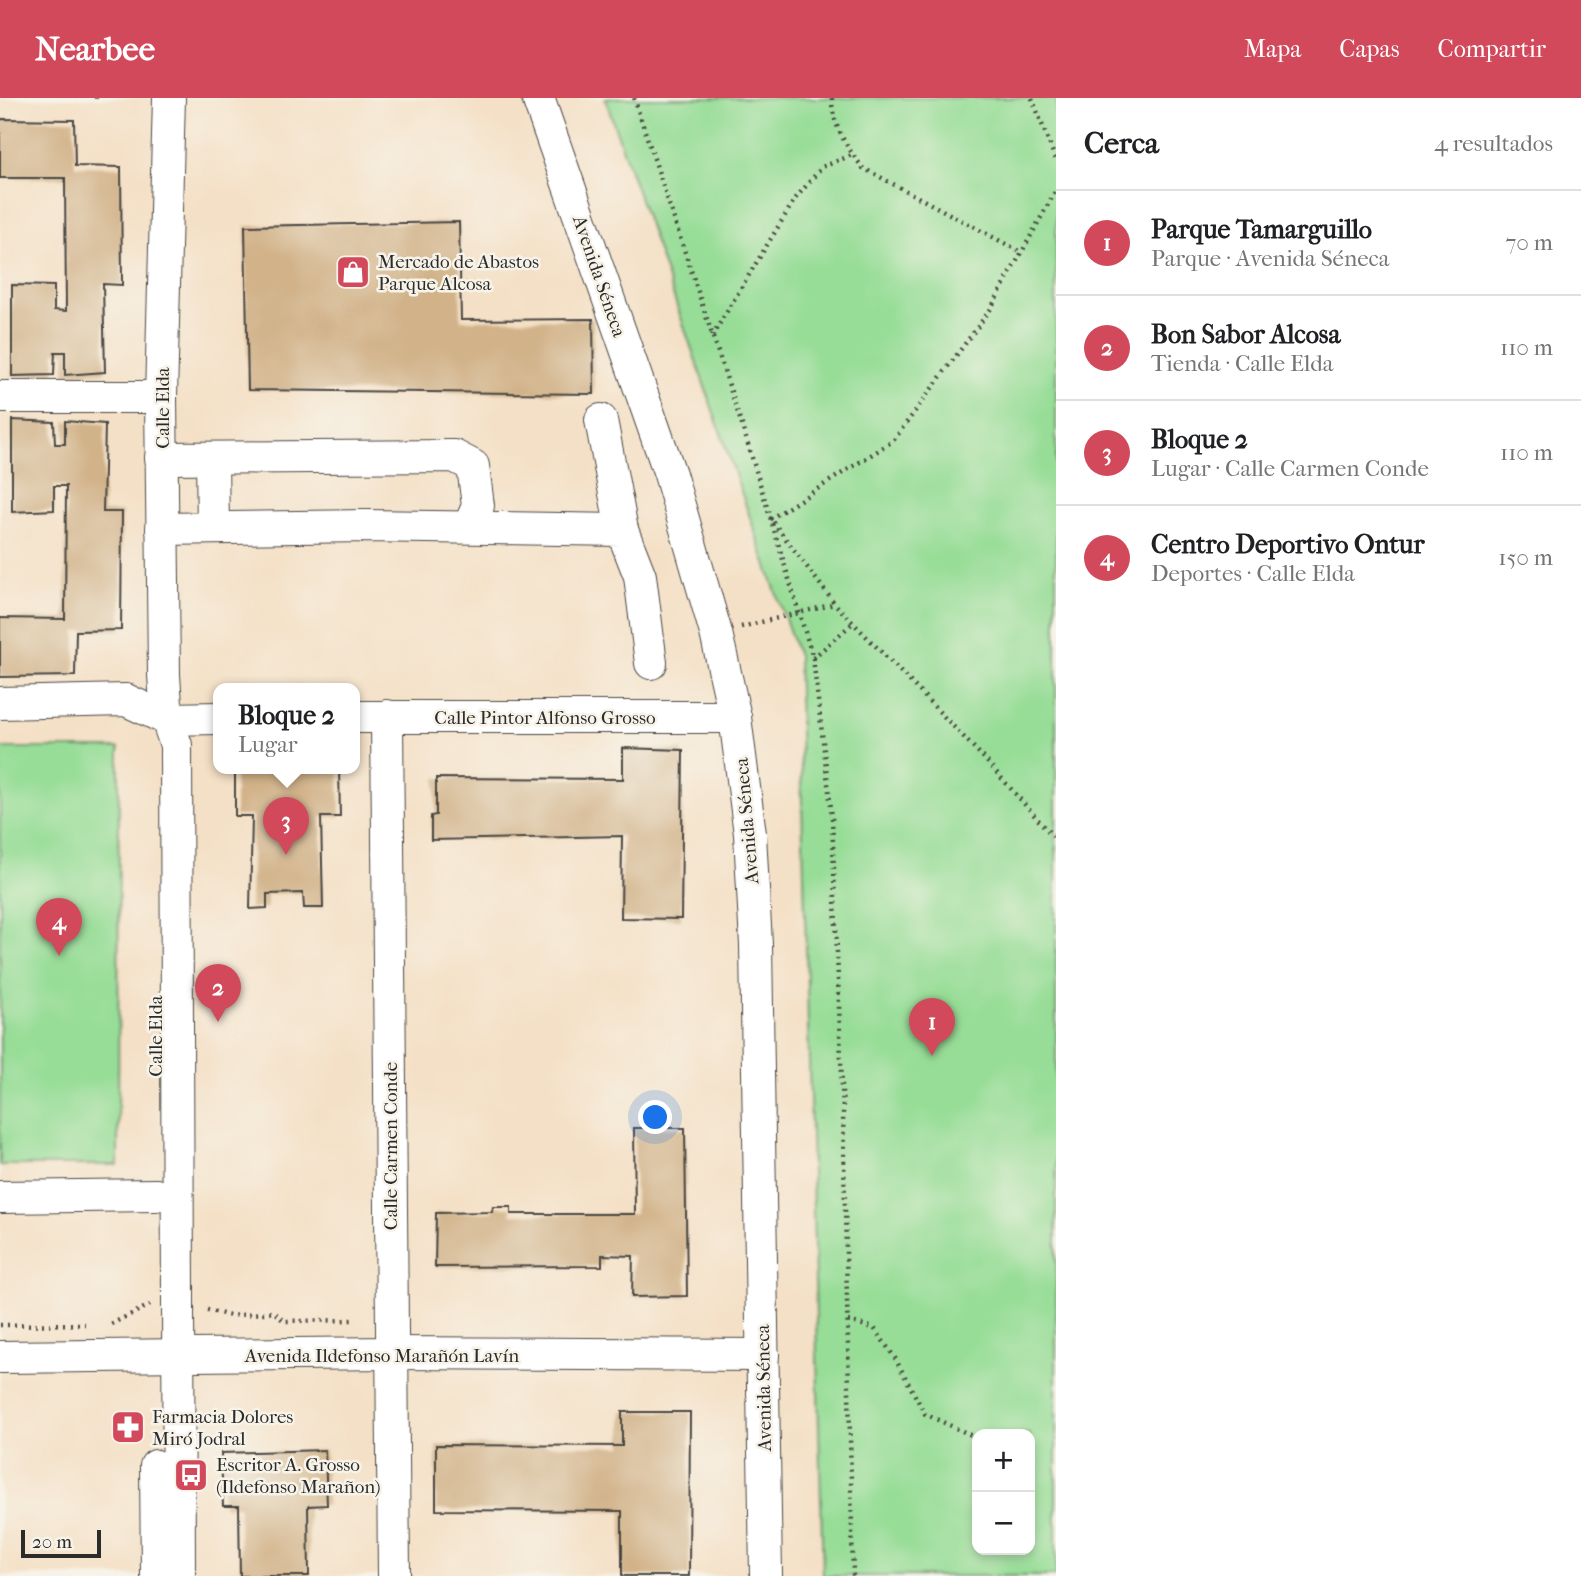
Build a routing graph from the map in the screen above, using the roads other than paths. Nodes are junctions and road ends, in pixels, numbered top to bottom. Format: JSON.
{"nodes":[{"id":1,"x":169,"y":98,"type":"edge"},
{"id":2,"x":538,"y":98,"type":"edge"},
{"id":3,"x":0,"y":397,"type":"edge"},
{"id":4,"x":161,"y":397,"type":"junction"},
{"id":5,"x":601,"y":420,"type":"dead end"},
{"id":6,"x":161,"y":458,"type":"junction"},
{"id":7,"x":212,"y":458,"type":"junction"},
{"id":8,"x":469,"y":527,"type":"junction"},
{"id":9,"x":213,"y":528,"type":"junction"},
{"id":10,"x":162,"y":529,"type":"junction"},
{"id":11,"x":622,"y":530,"type":"junction"},
{"id":12,"x":650,"y":663,"type":"dead end"},
{"id":13,"x":0,"y":702,"type":"edge"},
{"id":14,"x":387,"y":716,"type":"junction"},
{"id":15,"x":360,"y":717,"type":"edge"},
{"id":16,"x":735,"y":717,"type":"junction"},
{"id":17,"x":213,"y":718,"type":"edge"},
{"id":18,"x":167,"y":719,"type":"junction"},
{"id":19,"x":156,"y":1195,"type":"junction"},
{"id":20,"x":0,"y":1197,"type":"edge"},
{"id":21,"x":392,"y":1353,"type":"junction"},
{"id":22,"x":763,"y":1355,"type":"junction"},
{"id":23,"x":167,"y":1356,"type":"junction"},
{"id":24,"x":0,"y":1357,"type":"edge"},
{"id":25,"x":157,"y":1576,"type":"edge"},
{"id":26,"x":179,"y":1576,"type":"edge"},
{"id":27,"x":394,"y":1576,"type":"edge"},
{"id":28,"x":766,"y":1576,"type":"edge"}],
"edges":[{"from":1,"to":4,"type":"street","name":"Calle Elda"},
{"from":2,"to":16,"type":"street","name":"Avenida Séneca"},
{"from":3,"to":4,"type":"street"},
{"from":4,"to":6,"type":"street","name":"Calle Elda"},
{"from":5,"to":11,"type":"street"},
{"from":6,"to":7,"type":"street"},
{"from":6,"to":10,"type":"street","name":"Calle Elda"},
{"from":7,"to":8,"type":"street"},
{"from":7,"to":9,"type":"street"},
{"from":8,"to":9,"type":"street"},
{"from":8,"to":11,"type":"street"},
{"from":9,"to":10,"type":"street"},
{"from":10,"to":18,"type":"street","name":"Calle Elda"},
{"from":11,"to":12,"type":"street"},
{"from":13,"to":18,"type":"street"},
{"from":14,"to":15,"type":"street","name":"Calle Pintor Alfonso Grosso"},
{"from":14,"to":16,"type":"street","name":"Calle Pintor Alfonso Grosso"},
{"from":14,"to":21,"type":"street","name":"Calle Carmen Conde"},
{"from":16,"to":22,"type":"street","name":"Avenida Séneca"},
{"from":17,"to":18,"type":"street"},
{"from":18,"to":19,"type":"street","name":"Calle Elda"},
{"from":18,"to":23,"type":"street","name":"Calle Elda"},
{"from":19,"to":20,"type":"street"},
{"from":19,"to":23,"type":"street","name":"Calle Elda"},
{"from":21,"to":22,"type":"street","name":"Avenida Ildefonso Marañón Lavín"},
{"from":21,"to":23,"type":"street","name":"Avenida Ildefonso Marañón Lavín"},
{"from":21,"to":27,"type":"street","name":"Calle Carmen Conde"},
{"from":22,"to":28,"type":"street","name":"Avenida Séneca"},
{"from":23,"to":24,"type":"street","name":"Avenida Ildefonso Marañón Lavín"},
{"from":23,"to":25,"type":"street"},
{"from":23,"to":26,"type":"street"}]}
